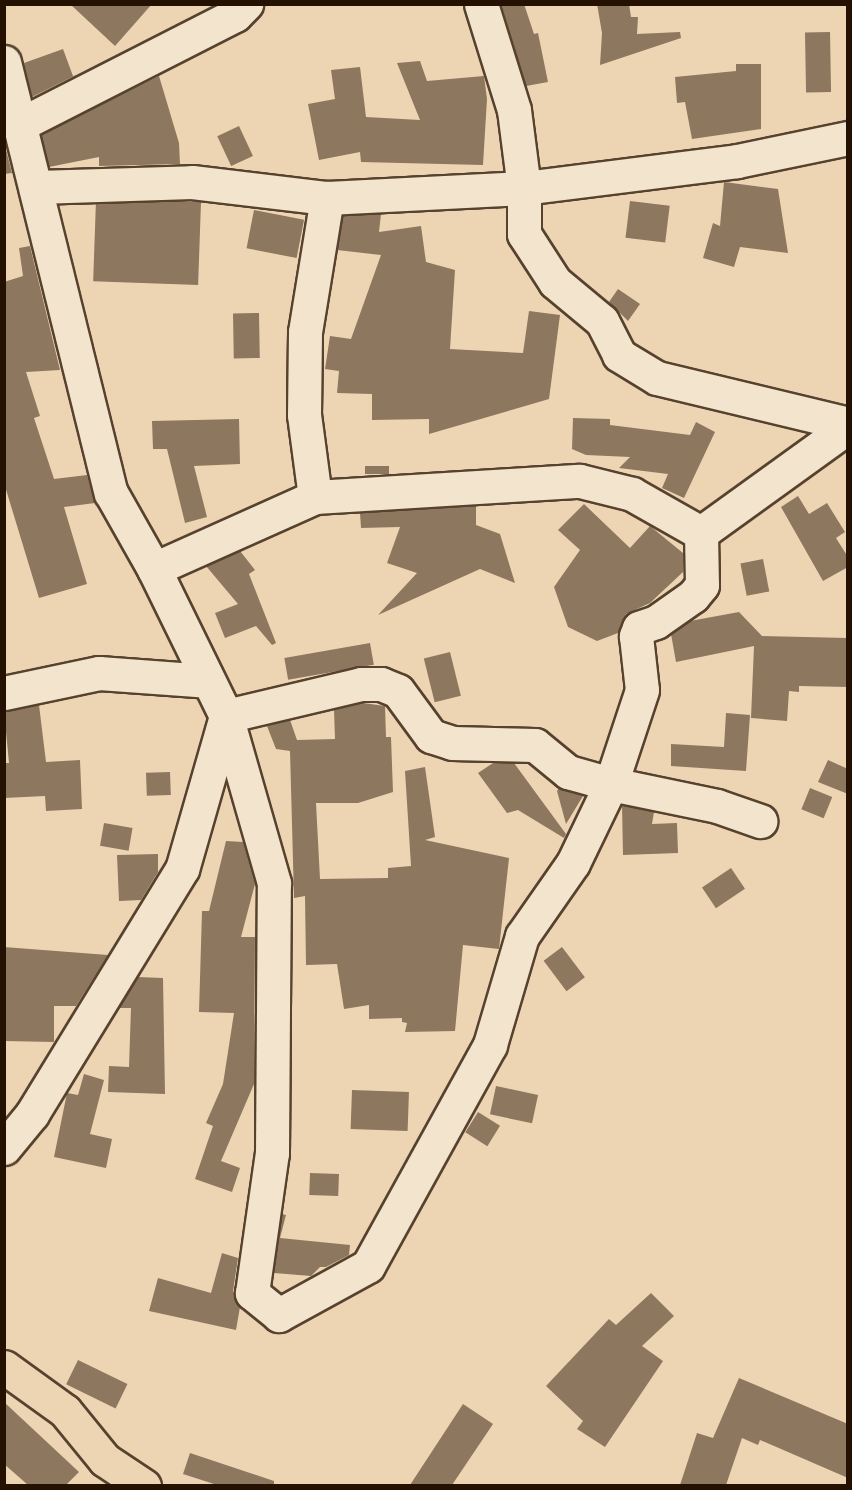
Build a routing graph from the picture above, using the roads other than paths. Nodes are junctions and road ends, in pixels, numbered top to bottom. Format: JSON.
{"nodes":[{"id":1,"x":246,"y":4,"type":"edge"},
{"id":2,"x":481,"y":4,"type":"edge"},
{"id":3,"x":4,"y":62,"type":"edge"},
{"id":4,"x":21,"y":124,"type":"junction"},
{"id":5,"x":848,"y":138,"type":"edge"},
{"id":6,"x":37,"y":187,"type":"junction"},
{"id":7,"x":524,"y":188,"type":"junction"},
{"id":8,"x":327,"y":198,"type":"junction"},
{"id":9,"x":848,"y":425,"type":"edge"},
{"id":10,"x":315,"y":497,"type":"junction"},
{"id":11,"x":701,"y":533,"type":"junction"},
{"id":12,"x":154,"y":569,"type":"junction"},
{"id":13,"x":207,"y":681,"type":"junction"},
{"id":14,"x":4,"y":693,"type":"edge"},
{"id":15,"x":226,"y":716,"type":"junction"},
{"id":16,"x":611,"y":784,"type":"junction"},
{"id":17,"x":760,"y":821,"type":"dead end"},
{"id":18,"x":4,"y":1148,"type":"edge"},
{"id":19,"x":4,"y":1367,"type":"edge"},
{"id":20,"x":144,"y":1485,"type":"edge"}],
"edges":[{"from":1,"to":4,"type":"street"},
{"from":2,"to":7,"type":"street"},
{"from":3,"to":4,"type":"street"},
{"from":4,"to":6,"type":"street"},
{"from":5,"to":7,"type":"street"},
{"from":6,"to":8,"type":"street"},
{"from":6,"to":12,"type":"street"},
{"from":7,"to":8,"type":"street"},
{"from":7,"to":9,"type":"street"},
{"from":8,"to":10,"type":"street"},
{"from":9,"to":11,"type":"street"},
{"from":10,"to":11,"type":"street"},
{"from":10,"to":12,"type":"street"},
{"from":11,"to":16,"type":"street"},
{"from":12,"to":13,"type":"street"},
{"from":13,"to":14,"type":"street"},
{"from":13,"to":15,"type":"street"},
{"from":15,"to":16,"type":"street"},
{"from":15,"to":16,"type":"street"},
{"from":15,"to":18,"type":"street"},
{"from":16,"to":17,"type":"street"},
{"from":19,"to":20,"type":"main road"}]}
